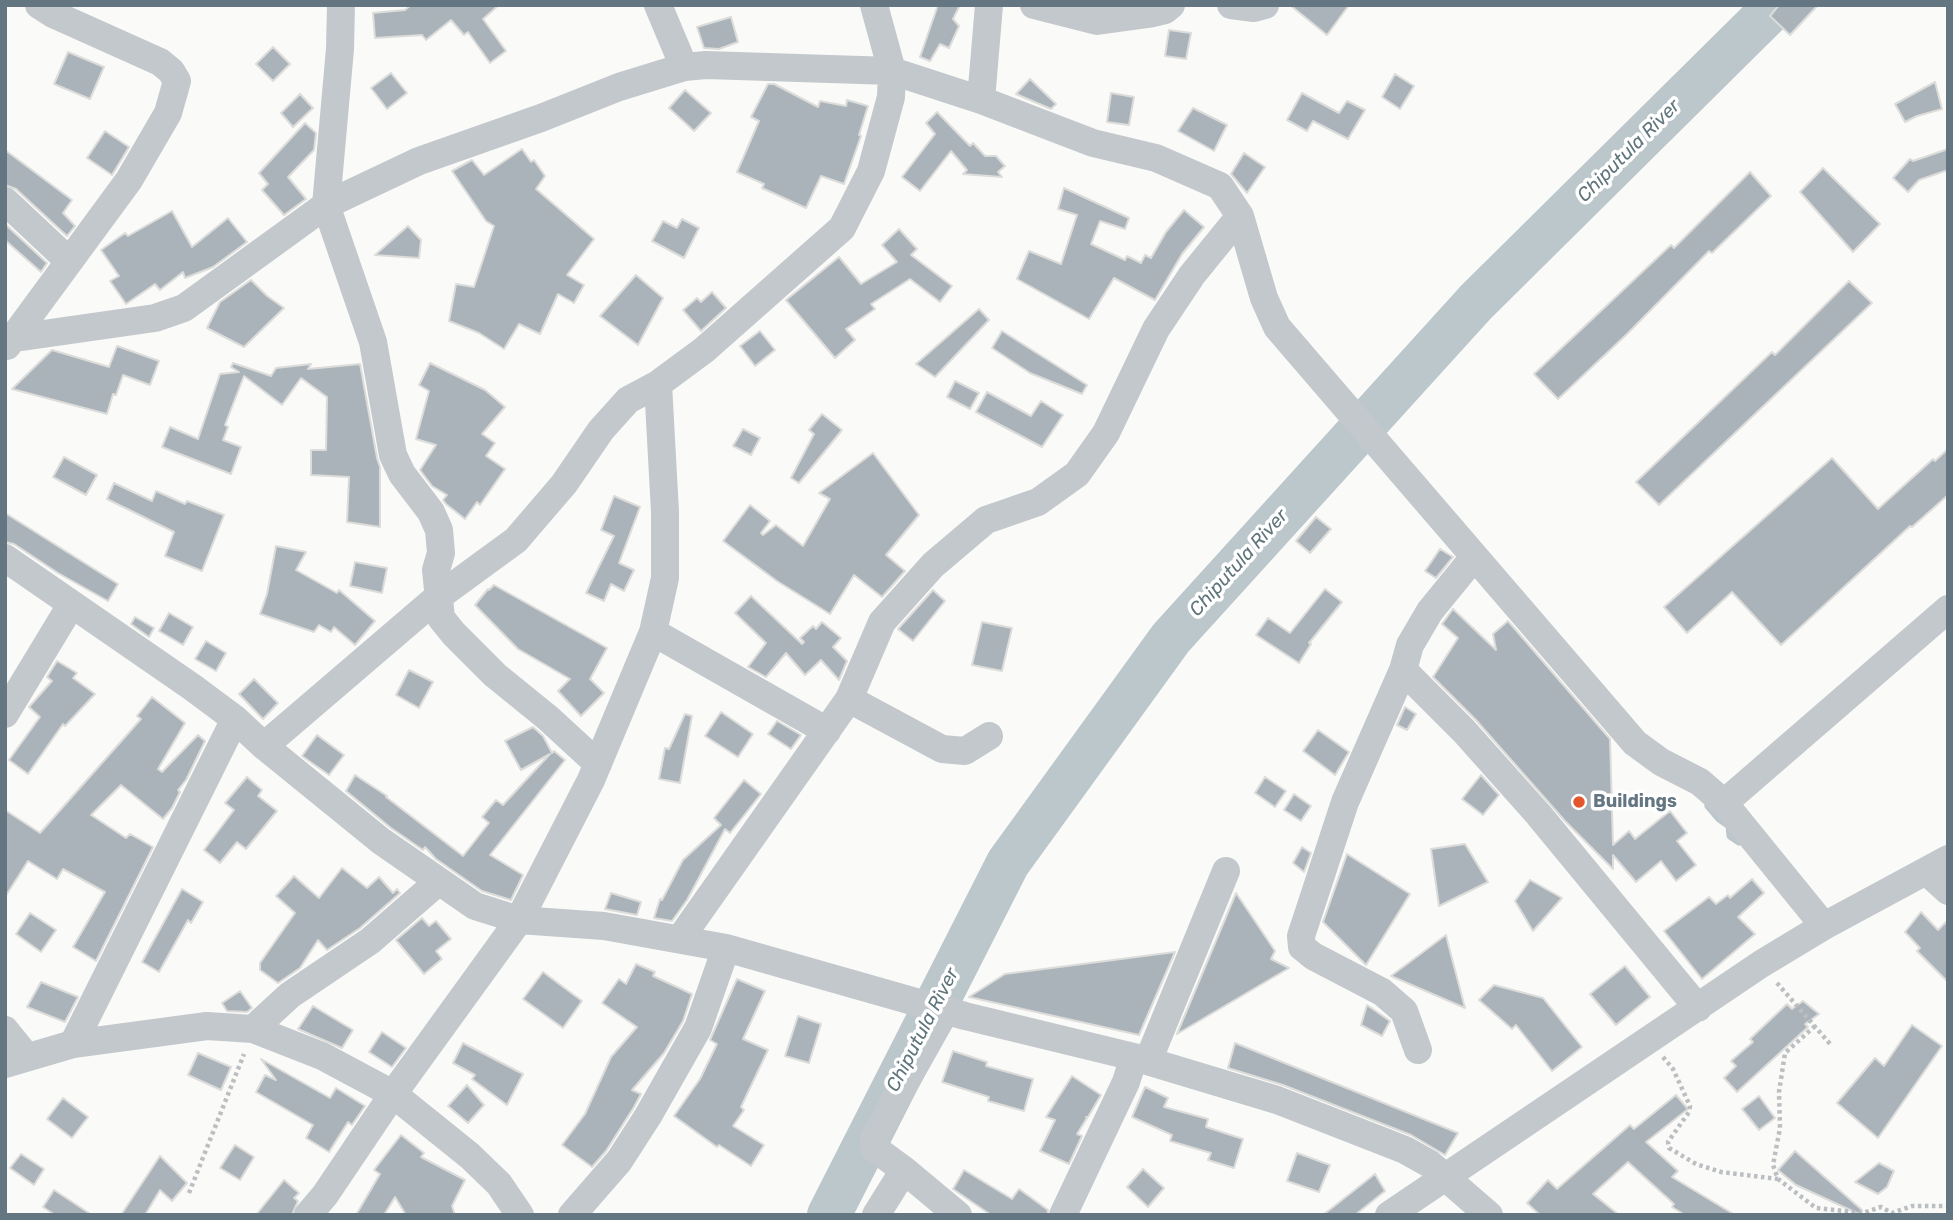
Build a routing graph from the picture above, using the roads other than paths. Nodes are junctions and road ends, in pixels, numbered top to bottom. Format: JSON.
{"nodes":[{"id":1,"x":39,"y":5,"type":"edge"},
{"id":2,"x":341,"y":5,"type":"edge"},
{"id":3,"x":658,"y":5,"type":"edge"},
{"id":4,"x":874,"y":5,"type":"edge"},
{"id":5,"x":989,"y":5,"type":"edge"},
{"id":6,"x":1034,"y":5,"type":"edge"},
{"id":7,"x":1171,"y":5,"type":"edge"},
{"id":8,"x":1231,"y":5,"type":"edge"},
{"id":9,"x":1265,"y":5,"type":"edge"},
{"id":10,"x":684,"y":67,"type":"junction"},
{"id":11,"x":892,"y":71,"type":"junction"},
{"id":12,"x":981,"y":100,"type":"junction"},
{"id":13,"x":5,"y":201,"type":"edge"},
{"id":14,"x":326,"y":205,"type":"junction"},
{"id":15,"x":1240,"y":216,"type":"junction"},
{"id":16,"x":69,"y":261,"type":"junction"},
{"id":17,"x":10,"y":343,"type":"edge"},
{"id":18,"x":658,"y":384,"type":"junction"},
{"id":19,"x":1474,"y":557,"type":"junction"},
{"id":20,"x":5,"y":558,"type":"edge"},
{"id":21,"x":438,"y":597,"type":"junction"},
{"id":22,"x":71,"y":605,"type":"junction"},
{"id":23,"x":1948,"y":609,"type":"edge"},
{"id":24,"x":653,"y":632,"type":"junction"},
{"id":25,"x":1403,"y":670,"type":"junction"},
{"id":26,"x":849,"y":699,"type":"junction"},
{"id":27,"x":5,"y":714,"type":"edge"},
{"id":28,"x":235,"y":719,"type":"junction"},
{"id":29,"x":827,"y":731,"type":"junction"},
{"id":30,"x":989,"y":736,"type":"dead end"},
{"id":31,"x":264,"y":746,"type":"junction"},
{"id":32,"x":598,"y":764,"type":"junction"},
{"id":33,"x":1724,"y":803,"type":"junction"},
{"id":34,"x":1937,"y":865,"type":"edge"},
{"id":35,"x":1226,"y":871,"type":"dead end"},
{"id":36,"x":438,"y":882,"type":"junction"},
{"id":37,"x":1948,"y":891,"type":"edge"},
{"id":38,"x":519,"y":920,"type":"junction"},
{"id":39,"x":1824,"y":926,"type":"junction"},
{"id":40,"x":680,"y":939,"type":"junction"},
{"id":41,"x":726,"y":948,"type":"junction"},
{"id":42,"x":937,"y":1008,"type":"junction"},
{"id":43,"x":1698,"y":1008,"type":"junction"},
{"id":44,"x":253,"y":1029,"type":"junction"},
{"id":45,"x":5,"y":1030,"type":"edge"},
{"id":46,"x":73,"y":1044,"type":"junction"},
{"id":47,"x":1418,"y":1050,"type":"dead end"},
{"id":48,"x":1141,"y":1059,"type":"junction"},
{"id":49,"x":16,"y":1060,"type":"edge"},
{"id":50,"x":393,"y":1094,"type":"junction"},
{"id":51,"x":904,"y":1170,"type":"junction"},
{"id":52,"x":1446,"y":1177,"type":"junction"},
{"id":53,"x":308,"y":1215,"type":"edge"},
{"id":54,"x":520,"y":1215,"type":"edge"},
{"id":55,"x":572,"y":1215,"type":"edge"},
{"id":56,"x":876,"y":1215,"type":"edge"},
{"id":57,"x":958,"y":1215,"type":"edge"},
{"id":58,"x":1063,"y":1215,"type":"edge"},
{"id":59,"x":1390,"y":1215,"type":"edge"},
{"id":60,"x":1489,"y":1215,"type":"edge"}],
"edges":[{"from":1,"to":16,"type":"street"},
{"from":2,"to":14,"type":"street"},
{"from":3,"to":10,"type":"street"},
{"from":4,"to":11,"type":"street"},
{"from":5,"to":12,"type":"street"},
{"from":6,"to":7,"type":"street"},
{"from":8,"to":9,"type":"street"},
{"from":10,"to":11,"type":"street"},
{"from":10,"to":14,"type":"street"},
{"from":11,"to":12,"type":"street"},
{"from":11,"to":18,"type":"street"},
{"from":12,"to":15,"type":"street"},
{"from":13,"to":16,"type":"street"},
{"from":14,"to":17,"type":"street"},
{"from":14,"to":21,"type":"street"},
{"from":15,"to":19,"type":"street"},
{"from":15,"to":26,"type":"street"},
{"from":16,"to":17,"type":"street"},
{"from":18,"to":21,"type":"street"},
{"from":18,"to":24,"type":"street"},
{"from":19,"to":25,"type":"street"},
{"from":19,"to":33,"type":"street"},
{"from":20,"to":22,"type":"street"},
{"from":21,"to":31,"type":"street"},
{"from":21,"to":32,"type":"street"},
{"from":22,"to":27,"type":"street"},
{"from":22,"to":28,"type":"street"},
{"from":23,"to":33,"type":"street"},
{"from":24,"to":29,"type":"street"},
{"from":24,"to":32,"type":"street"},
{"from":25,"to":43,"type":"street"},
{"from":25,"to":47,"type":"street"},
{"from":26,"to":29,"type":"street"},
{"from":26,"to":30,"type":"street"},
{"from":28,"to":31,"type":"street"},
{"from":28,"to":46,"type":"street"},
{"from":29,"to":40,"type":"street"},
{"from":31,"to":36,"type":"street"},
{"from":32,"to":38,"type":"street"},
{"from":33,"to":39,"type":"street"},
{"from":34,"to":37,"type":"street"},
{"from":34,"to":39,"type":"street"},
{"from":35,"to":48,"type":"street"},
{"from":36,"to":38,"type":"street"},
{"from":36,"to":44,"type":"street"},
{"from":38,"to":40,"type":"street"},
{"from":38,"to":50,"type":"street"},
{"from":39,"to":43,"type":"street"},
{"from":40,"to":41,"type":"street"},
{"from":41,"to":42,"type":"street"},
{"from":41,"to":55,"type":"street"},
{"from":42,"to":48,"type":"street"},
{"from":42,"to":51,"type":"street"},
{"from":43,"to":52,"type":"street"},
{"from":44,"to":46,"type":"street"},
{"from":44,"to":50,"type":"street"},
{"from":45,"to":49,"type":"street"},
{"from":46,"to":49,"type":"street"},
{"from":48,"to":52,"type":"street"},
{"from":48,"to":58,"type":"street"},
{"from":50,"to":53,"type":"street"},
{"from":50,"to":54,"type":"street"},
{"from":51,"to":56,"type":"street"},
{"from":51,"to":57,"type":"street"},
{"from":52,"to":59,"type":"street"},
{"from":52,"to":60,"type":"street"}]}
